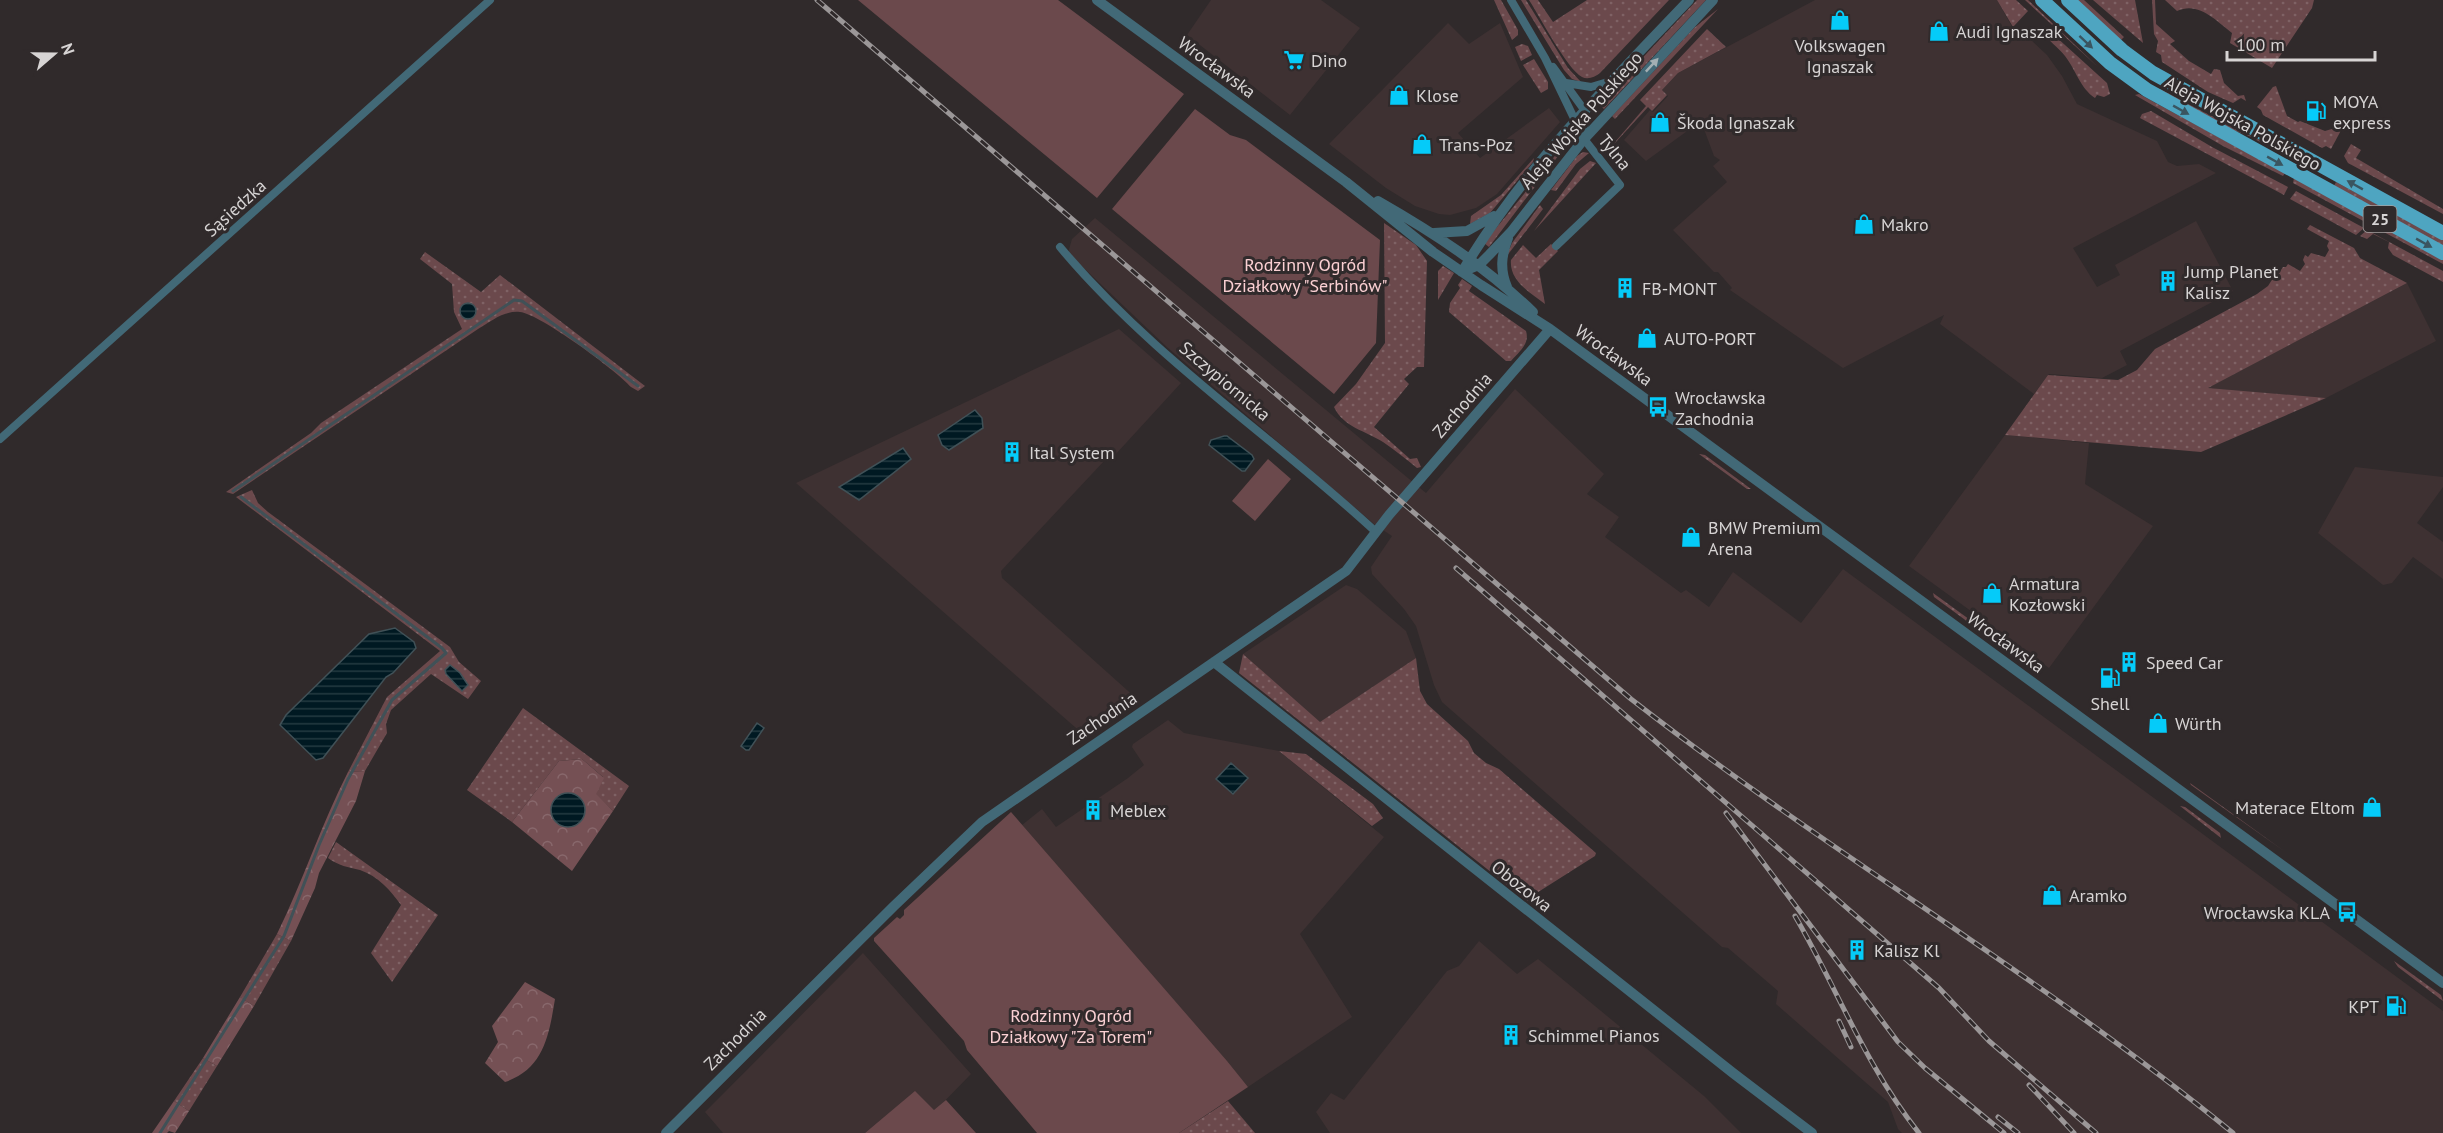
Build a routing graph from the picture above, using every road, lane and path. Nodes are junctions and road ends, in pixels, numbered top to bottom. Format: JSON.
{"nodes":[{"id":1,"x":490,"y":0,"type":"edge"},
{"id":2,"x":1097,"y":0,"type":"edge"},
{"id":3,"x":1511,"y":0,"type":"edge"},
{"id":4,"x":1689,"y":0,"type":"edge"},
{"id":5,"x":1713,"y":0,"type":"edge"},
{"id":6,"x":2042,"y":0,"type":"edge"},
{"id":7,"x":2068,"y":0,"type":"edge"},
{"id":8,"x":1545,"y":58,"type":"junction"},
{"id":9,"x":1614,"y":79,"type":"junction"},
{"id":10,"x":1566,"y":83,"type":"junction"},
{"id":11,"x":1585,"y":111,"type":"junction"},
{"id":12,"x":1575,"y":122,"type":"junction"},
{"id":13,"x":1584,"y":139,"type":"junction"},
{"id":14,"x":1346,"y":182,"type":"junction"},
{"id":15,"x":1502,"y":211,"type":"junction"},
{"id":16,"x":1510,"y":232,"type":"junction"},
{"id":17,"x":1434,"y":233,"type":"junction"},
{"id":18,"x":2443,"y":233,"type":"edge"},
{"id":19,"x":1556,"y":246,"type":"dead end"},
{"id":20,"x":1060,"y":247,"type":"dead end"},
{"id":21,"x":2443,"y":253,"type":"edge"},
{"id":22,"x":1474,"y":262,"type":"junction"},
{"id":23,"x":1462,"y":272,"type":"junction"},
{"id":24,"x":1507,"y":288,"type":"junction"},
{"id":25,"x":1550,"y":329,"type":"junction"},
{"id":26,"x":0,"y":439,"type":"edge"},
{"id":27,"x":1377,"y":532,"type":"junction"},
{"id":28,"x":1214,"y":662,"type":"junction"},
{"id":29,"x":2443,"y":983,"type":"edge"},
{"id":30,"x":666,"y":1133,"type":"edge"},
{"id":31,"x":1812,"y":1133,"type":"edge"}],
"edges":[{"from":1,"to":26,"type":"street","name":"Sąsiedzka"},
{"from":2,"to":14,"type":"street","name":"Wrocławska"},
{"from":3,"to":8,"type":"street","name":"Tylna"},
{"from":4,"to":9,"type":"street","name":"Aleja Wojska Polskiego"},
{"from":13,"to":5,"type":"street","name":"Aleja Wojska Polskiego","one_way":true},
{"from":6,"to":21,"type":"main road","name":"Aleja Wojska Polskiego","number":"25","one_way":true},
{"from":18,"to":7,"type":"main road","name":"Aleja Wojska Polskiego","number":"25","one_way":true},
{"from":8,"to":10,"type":"street","name":"Tylna"},
{"from":8,"to":12,"type":"street","name":"Tylna"},
{"from":9,"to":10,"type":"street"},
{"from":9,"to":11,"type":"street","name":"Aleja Wojska Polskiego"},
{"from":10,"to":11,"type":"street","name":"Tylna"},
{"from":11,"to":12,"type":"street","name":"Aleja Wojska Polskiego"},
{"from":11,"to":13,"type":"street","name":"Tylna"},
{"from":12,"to":13,"type":"street","name":"Tylna"},
{"from":12,"to":15,"type":"street","name":"Aleja Wojska Polskiego"},
{"from":13,"to":16,"type":"street","name":"Aleja Wojska Polskiego"},
{"from":13,"to":19,"type":"street","name":"Tylna"},
{"from":14,"to":17,"type":"street","name":"Wrocławska"},
{"from":14,"to":23,"type":"street","name":"Wrocławska"},
{"from":15,"to":17,"type":"street"},
{"from":15,"to":22,"type":"street","name":"Aleja Wojska Polskiego"},
{"from":16,"to":22,"type":"street","name":"Aleja Wojska Polskiego"},
{"from":16,"to":24,"type":"street"},
{"from":17,"to":22,"type":"street","name":"Wrocławska"},
{"from":20,"to":27,"type":"street","name":"Szczypiornicka"},
{"from":22,"to":23,"type":"street"},
{"from":22,"to":24,"type":"street","name":"Wrocławska"},
{"from":23,"to":25,"type":"street","name":"Wrocławska"},
{"from":24,"to":25,"type":"street","name":"Wrocławska"},
{"from":25,"to":27,"type":"street","name":"Zachodnia"},
{"from":25,"to":29,"type":"street","name":"Wrocławska"},
{"from":27,"to":28,"type":"street","name":"Zachodnia"},
{"from":28,"to":30,"type":"street","name":"Zachodnia"},
{"from":28,"to":31,"type":"street","name":"Obozowa"}]}
